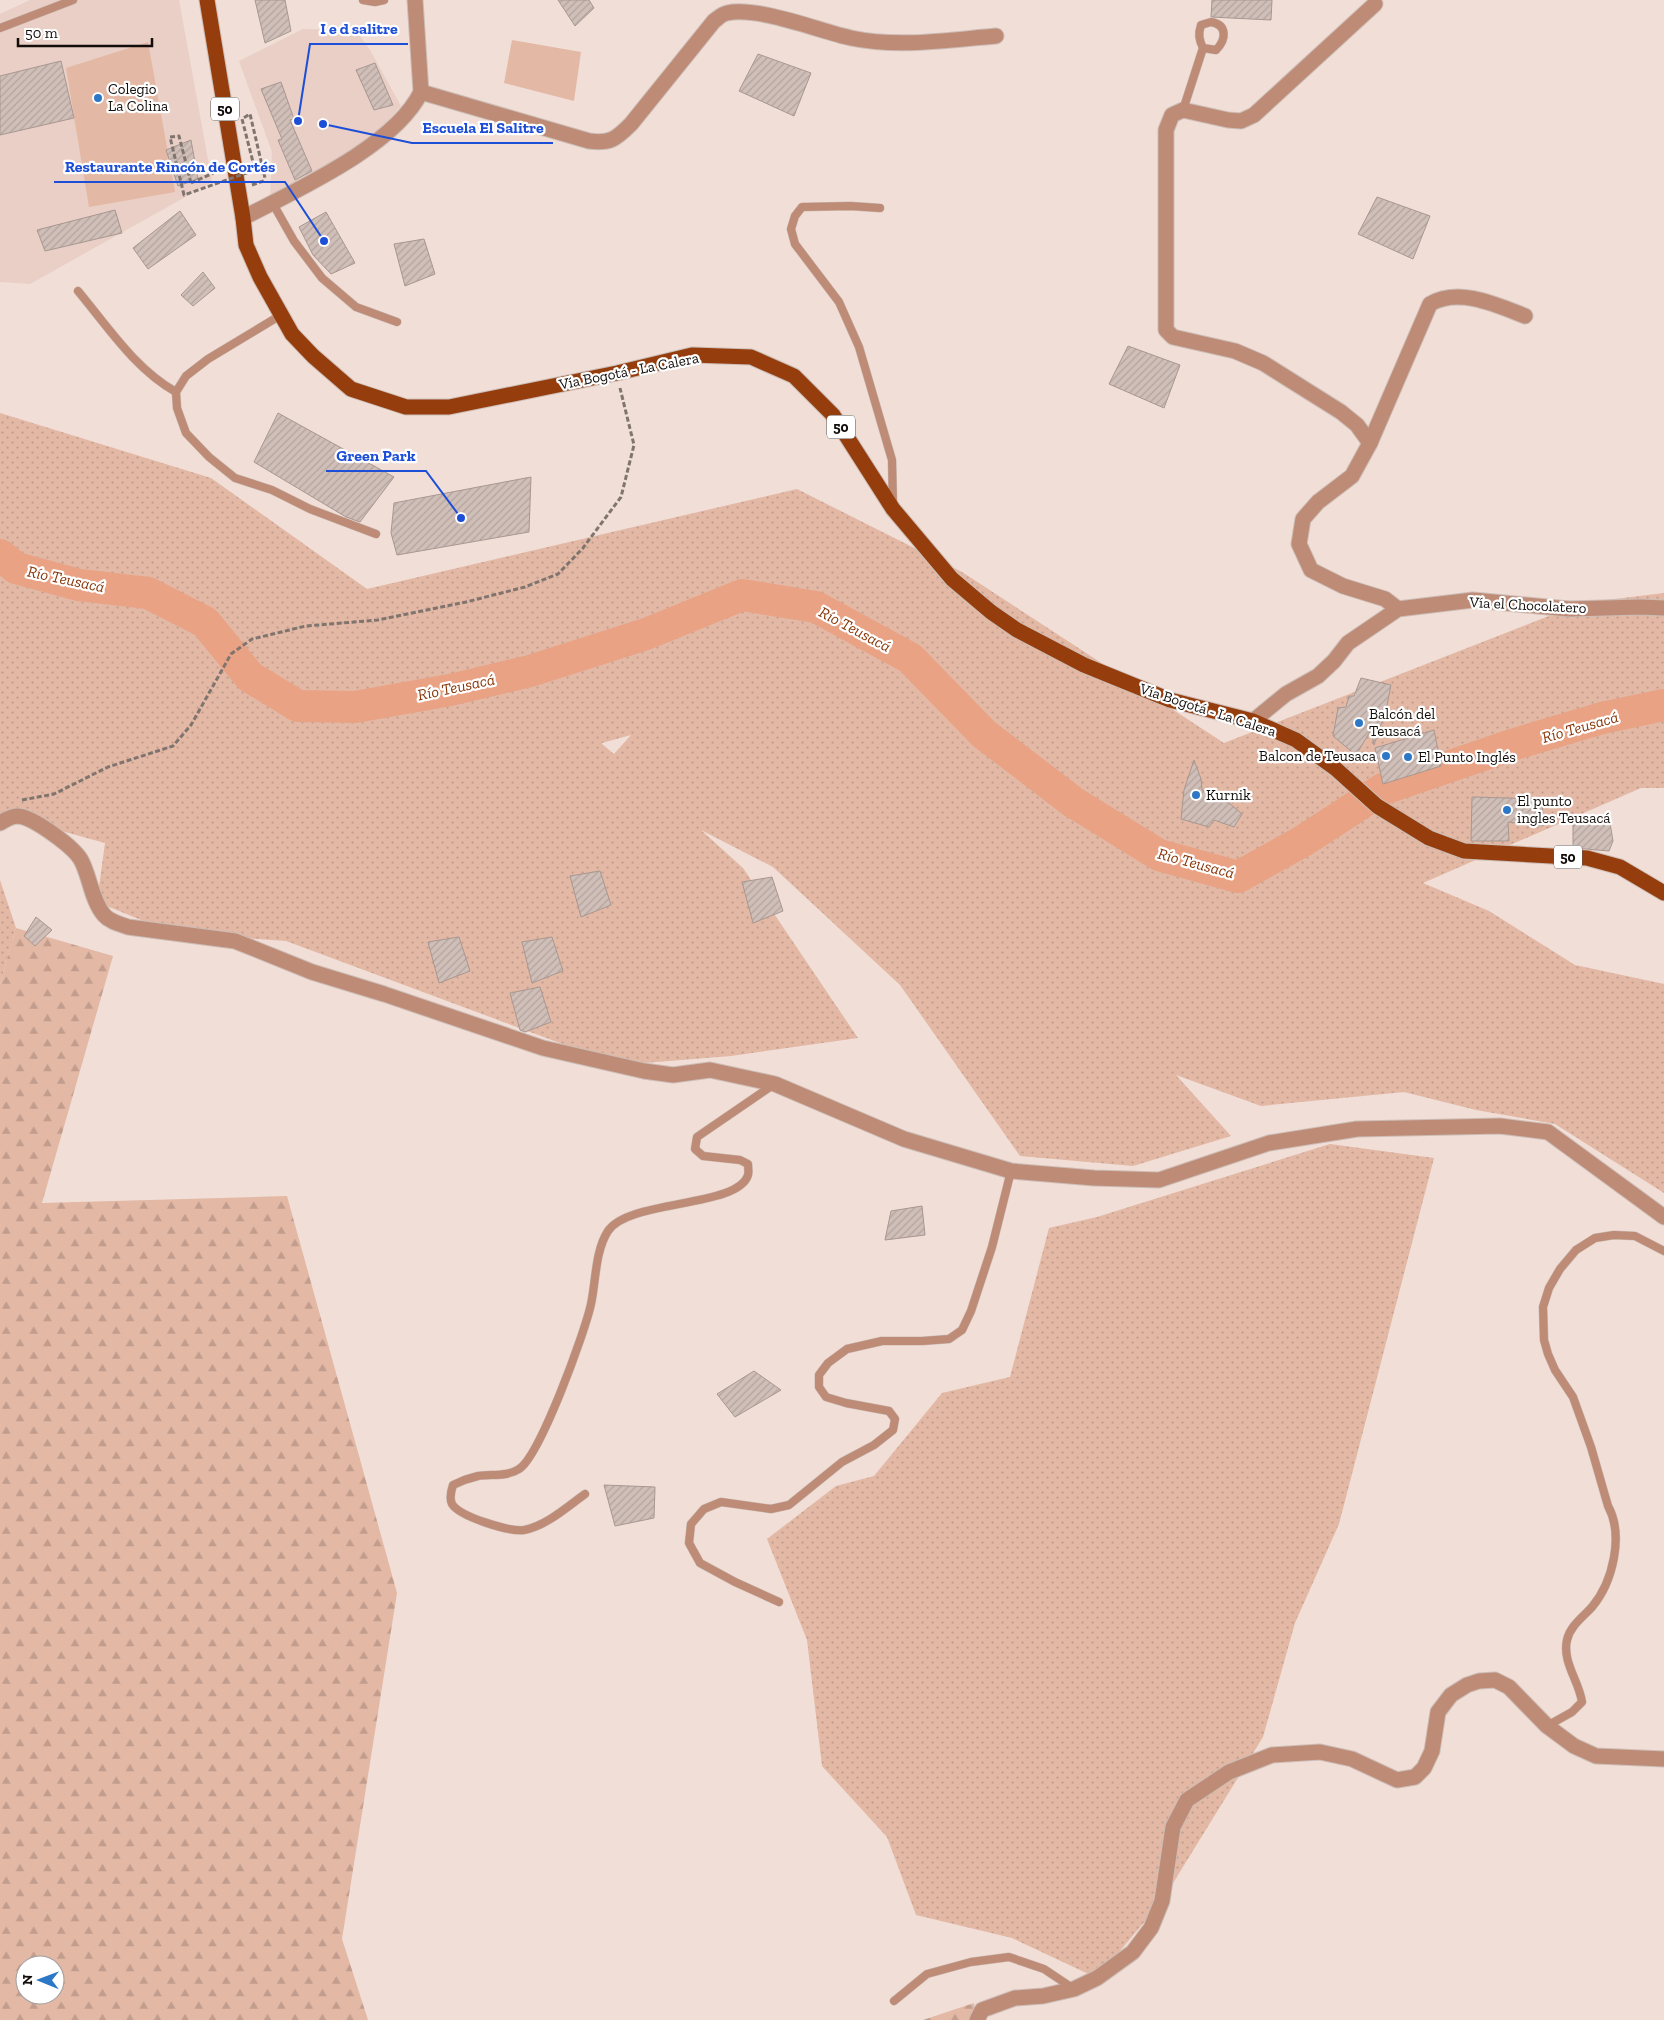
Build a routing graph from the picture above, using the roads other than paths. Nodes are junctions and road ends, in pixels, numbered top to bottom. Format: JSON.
{"nodes":[{"id":1,"x":73,"y":0,"type":"edge"},
{"id":2,"x":207,"y":0,"type":"edge"},
{"id":3,"x":364,"y":0,"type":"edge"},
{"id":4,"x":384,"y":0,"type":"edge"},
{"id":5,"x":415,"y":0,"type":"edge"},
{"id":6,"x":1376,"y":4,"type":"dead end"},
{"id":7,"x":0,"y":28,"type":"edge"},
{"id":8,"x":996,"y":36,"type":"dead end"},
{"id":9,"x":1203,"y":48,"type":"dead end"},
{"id":10,"x":421,"y":92,"type":"junction"},
{"id":11,"x":1182,"y":110,"type":"junction"},
{"id":12,"x":272,"y":202,"type":"junction"},
{"id":13,"x":880,"y":208,"type":"dead end"},
{"id":14,"x":244,"y":218,"type":"junction"},
{"id":15,"x":78,"y":291,"type":"dead end"},
{"id":16,"x":281,"y":315,"type":"junction"},
{"id":17,"x":1525,"y":316,"type":"dead end"},
{"id":18,"x":397,"y":322,"type":"dead end"},
{"id":19,"x":176,"y":392,"type":"junction"},
{"id":20,"x":1370,"y":443,"type":"junction"},
{"id":21,"x":893,"y":509,"type":"junction"},
{"id":22,"x":376,"y":534,"type":"dead end"},
{"id":23,"x":1664,"y":608,"type":"edge"},
{"id":24,"x":1398,"y":609,"type":"junction"},
{"id":25,"x":1253,"y":721,"type":"junction"},
{"id":26,"x":0,"y":823,"type":"edge"},
{"id":27,"x":1664,"y":893,"type":"edge"},
{"id":28,"x":775,"y":1084,"type":"junction"},
{"id":29,"x":1011,"y":1171,"type":"junction"},
{"id":30,"x":1664,"y":1217,"type":"edge"},
{"id":31,"x":1664,"y":1251,"type":"edge"},
{"id":32,"x":584,"y":1494,"type":"dead end"},
{"id":33,"x":779,"y":1602,"type":"dead end"},
{"id":34,"x":1548,"y":1726,"type":"junction"},
{"id":35,"x":1664,"y":1759,"type":"edge"},
{"id":36,"x":1074,"y":1989,"type":"junction"},
{"id":37,"x":894,"y":2001,"type":"dead end"},
{"id":38,"x":977,"y":2020,"type":"edge"}],
"edges":[{"from":1,"to":7,"type":"lane"},
{"from":2,"to":14,"type":"main road","name":"Vía Bogotá - La Calera","number":"50"},
{"from":3,"to":4,"type":"lane"},
{"from":5,"to":10,"type":"street"},
{"from":6,"to":11,"type":"street"},
{"from":8,"to":10,"type":"street"},
{"from":9,"to":11,"type":"lane"},
{"from":10,"to":12,"type":"street"},
{"from":11,"to":20,"type":"street"},
{"from":12,"to":14,"type":"street"},
{"from":12,"to":18,"type":"lane"},
{"from":13,"to":21,"type":"lane"},
{"from":14,"to":16,"type":"main road","name":"Vía Bogotá - La Calera","number":"50"},
{"from":15,"to":19,"type":"lane"},
{"from":16,"to":19,"type":"lane"},
{"from":16,"to":21,"type":"main road","name":"Vía Bogotá - La Calera","number":"50"},
{"from":17,"to":20,"type":"street"},
{"from":19,"to":22,"type":"lane"},
{"from":20,"to":24,"type":"street"},
{"from":21,"to":25,"type":"main road","name":"Vía Bogotá - La Calera","number":"50"},
{"from":23,"to":24,"type":"street","name":"Vía el Chocolatero"},
{"from":24,"to":25,"type":"street","name":"Vía el Chocolatero"},
{"from":25,"to":27,"type":"main road","name":"Vía Bogotá - La Calera","number":"50"},
{"from":26,"to":28,"type":"street"},
{"from":28,"to":29,"type":"street"},
{"from":28,"to":32,"type":"lane"},
{"from":29,"to":30,"type":"street"},
{"from":29,"to":33,"type":"lane"},
{"from":31,"to":34,"type":"lane"},
{"from":34,"to":35,"type":"street"},
{"from":34,"to":36,"type":"street"},
{"from":36,"to":37,"type":"lane"},
{"from":36,"to":38,"type":"street"}]}
